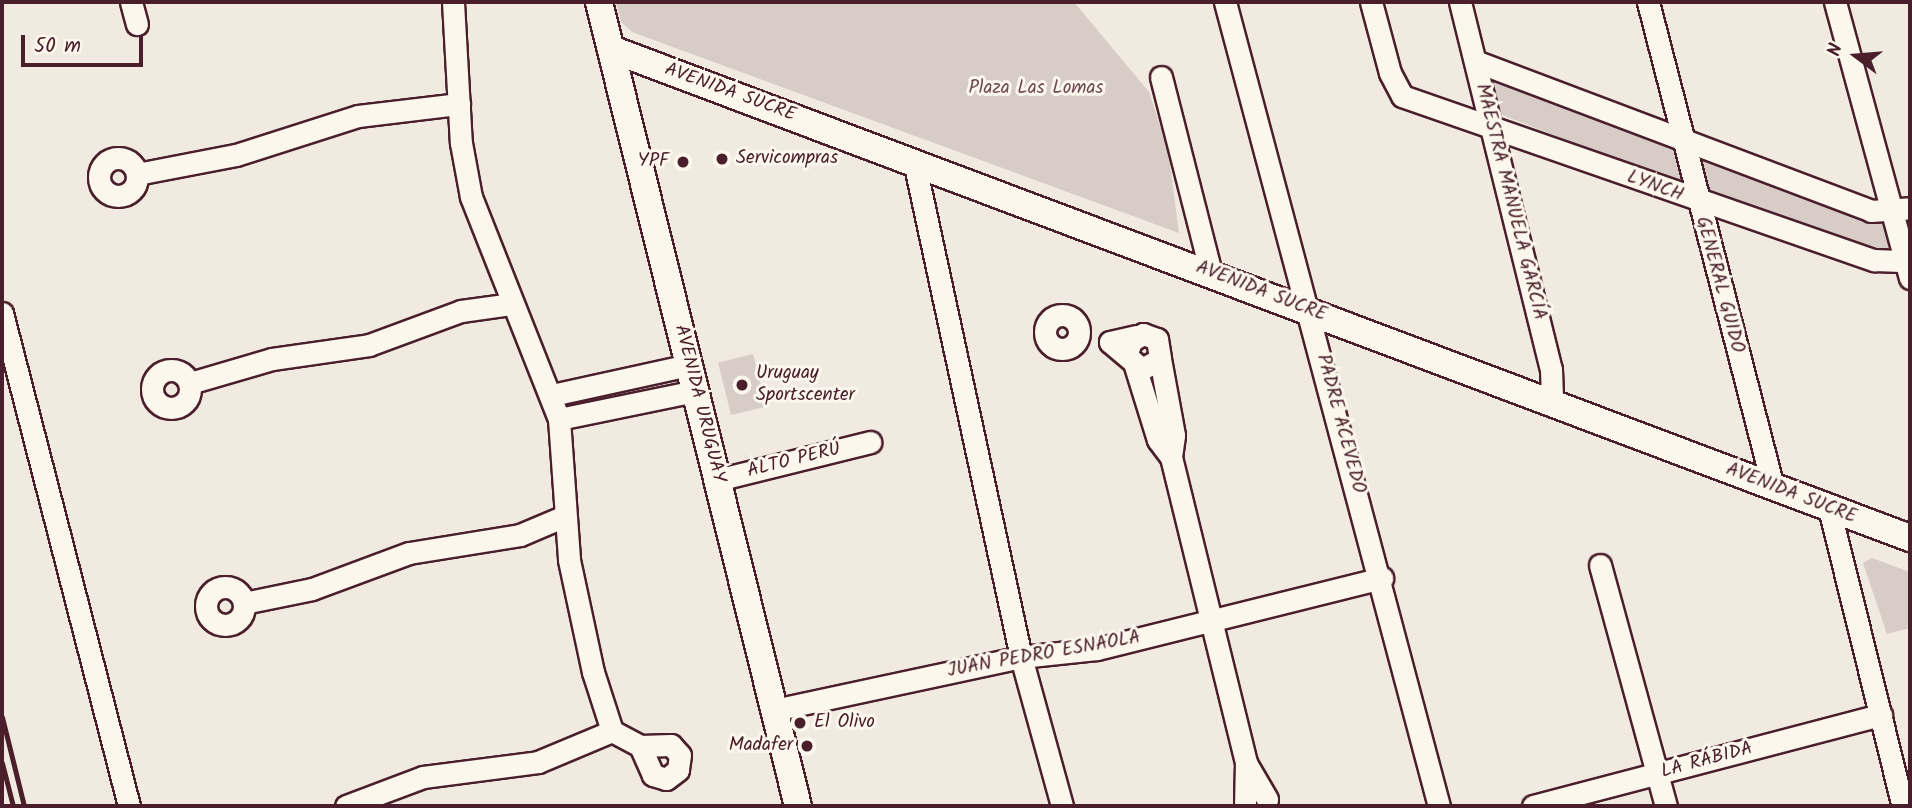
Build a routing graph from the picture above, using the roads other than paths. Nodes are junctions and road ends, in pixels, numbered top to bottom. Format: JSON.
{"nodes":[{"id":1,"x":131,"y":2,"type":"edge"},
{"id":2,"x":453,"y":2,"type":"edge"},
{"id":3,"x":599,"y":2,"type":"edge"},
{"id":4,"x":1225,"y":2,"type":"edge"},
{"id":5,"x":1371,"y":2,"type":"edge"},
{"id":6,"x":1460,"y":2,"type":"edge"},
{"id":7,"x":1650,"y":2,"type":"edge"},
{"id":8,"x":1835,"y":2,"type":"edge"},
{"id":9,"x":136,"y":24,"type":"dead end"},
{"id":10,"x":611,"y":49,"type":"junction"},
{"id":11,"x":1475,"y":61,"type":"junction"},
{"id":12,"x":1161,"y":77,"type":"dead end"},
{"id":13,"x":459,"y":104,"type":"junction"},
{"id":14,"x":1491,"y":127,"type":"junction"},
{"id":15,"x":1683,"y":143,"type":"junction"},
{"id":16,"x":914,"y":161,"type":"junction"},
{"id":17,"x":137,"y":174,"type":"dead end"},
{"id":18,"x":1697,"y":202,"type":"junction"},
{"id":19,"x":1902,"y":210,"type":"edge"},
{"id":20,"x":1909,"y":267,"type":"edge"},
{"id":21,"x":1211,"y":273,"type":"junction"},
{"id":22,"x":511,"y":304,"type":"junction"},
{"id":23,"x":1309,"y":311,"type":"junction"},
{"id":24,"x":2,"y":313,"type":"edge"},
{"id":25,"x":1108,"y":344,"type":"junction"},
{"id":26,"x":1160,"y":359,"type":"junction"},
{"id":27,"x":689,"y":365,"type":"junction"},
{"id":28,"x":190,"y":383,"type":"dead end"},
{"id":29,"x":695,"y":391,"type":"junction"},
{"id":30,"x":552,"y":395,"type":"junction"},
{"id":31,"x":1552,"y":403,"type":"junction"},
{"id":32,"x":559,"y":419,"type":"junction"},
{"id":33,"x":870,"y":442,"type":"dead end"},
{"id":34,"x":1171,"y":457,"type":"junction"},
{"id":35,"x":717,"y":480,"type":"junction"},
{"id":36,"x":1773,"y":487,"type":"junction"},
{"id":37,"x":1829,"y":508,"type":"junction"},
{"id":38,"x":565,"y":516,"type":"junction"},
{"id":39,"x":1910,"y":538,"type":"edge"},
{"id":40,"x":1600,"y":565,"type":"dead end"},
{"id":41,"x":1382,"y":578,"type":"junction"},
{"id":42,"x":244,"y":603,"type":"dead end"},
{"id":43,"x":1211,"y":621,"type":"junction"},
{"id":44,"x":1021,"y":657,"type":"junction"},
{"id":45,"x":774,"y":710,"type":"junction"},
{"id":46,"x":1881,"y":715,"type":"junction"},
{"id":47,"x":612,"y":731,"type":"junction"},
{"id":48,"x":640,"y":746,"type":"dead end"},
{"id":49,"x":1246,"y":763,"type":"junction"},
{"id":50,"x":1658,"y":774,"type":"junction"},
{"id":51,"x":1271,"y":803,"type":"edge"},
{"id":52,"x":129,"y":806,"type":"edge"},
{"id":53,"x":346,"y":806,"type":"edge"},
{"id":54,"x":798,"y":806,"type":"edge"},
{"id":55,"x":1062,"y":806,"type":"edge"},
{"id":56,"x":1245,"y":806,"type":"edge"},
{"id":57,"x":1439,"y":806,"type":"edge"},
{"id":58,"x":1533,"y":806,"type":"edge"},
{"id":59,"x":1666,"y":806,"type":"edge"},
{"id":60,"x":1903,"y":806,"type":"edge"}],
"edges":[{"from":1,"to":9,"type":"street"},
{"from":2,"to":13,"type":"street"},
{"from":3,"to":10,"type":"main road","name":"AVENIDA URUGUAY"},
{"from":4,"to":23,"type":"street","name":"PADRE ACEVEDO"},
{"from":5,"to":14,"type":"street","name":"LYNCH"},
{"from":6,"to":11,"type":"street","name":"MAESTRA MANUELA GARCÍA"},
{"from":7,"to":15,"type":"street","name":"GENERAL GUIDO"},
{"from":8,"to":19,"type":"street"},
{"from":10,"to":16,"type":"main road","name":"AVENIDA SUCRE"},
{"from":10,"to":27,"type":"main road","name":"AVENIDA URUGUAY"},
{"from":11,"to":14,"type":"street","name":"MAESTRA MANUELA GARCÍA"},
{"from":11,"to":15,"type":"street"},
{"from":12,"to":21,"type":"street"},
{"from":13,"to":17,"type":"street"},
{"from":13,"to":22,"type":"street"},
{"from":14,"to":18,"type":"street","name":"LYNCH"},
{"from":14,"to":31,"type":"street","name":"MAESTRA MANUELA GARCÍA"},
{"from":15,"to":18,"type":"street","name":"GENERAL GUIDO"},
{"from":15,"to":19,"type":"street"},
{"from":16,"to":21,"type":"main road","name":"AVENIDA SUCRE"},
{"from":16,"to":44,"type":"street"},
{"from":18,"to":20,"type":"street","name":"LYNCH"},
{"from":18,"to":36,"type":"street","name":"GENERAL GUIDO"},
{"from":19,"to":20,"type":"street"},
{"from":21,"to":23,"type":"main road","name":"AVENIDA SUCRE"},
{"from":22,"to":28,"type":"street"},
{"from":22,"to":30,"type":"street"},
{"from":23,"to":31,"type":"main road","name":"AVENIDA SUCRE"},
{"from":23,"to":41,"type":"street","name":"PADRE ACEVEDO"},
{"from":24,"to":52,"type":"street"},
{"from":25,"to":26,"type":"street"},
{"from":25,"to":26,"type":"street"},
{"from":25,"to":34,"type":"street"},
{"from":26,"to":34,"type":"street"},
{"from":27,"to":29,"type":"main road","name":"AVENIDA URUGUAY"},
{"from":27,"to":30,"type":"street"},
{"from":29,"to":32,"type":"street"},
{"from":29,"to":35,"type":"main road","name":"AVENIDA URUGUAY"},
{"from":30,"to":32,"type":"street"},
{"from":31,"to":36,"type":"main road","name":"AVENIDA SUCRE"},
{"from":32,"to":38,"type":"street"},
{"from":33,"to":35,"type":"street","name":"ALTO PERÚ"},
{"from":34,"to":43,"type":"street"},
{"from":35,"to":45,"type":"main road","name":"AVENIDA URUGUAY"},
{"from":36,"to":37,"type":"main road","name":"AVENIDA SUCRE"},
{"from":37,"to":39,"type":"main road","name":"AVENIDA SUCRE"},
{"from":37,"to":46,"type":"street"},
{"from":38,"to":42,"type":"street"},
{"from":38,"to":47,"type":"street"},
{"from":40,"to":50,"type":"street"},
{"from":41,"to":43,"type":"street","name":"JUAN PEDRO ESNAOLA"},
{"from":41,"to":57,"type":"street","name":"PADRE ACEVEDO"},
{"from":43,"to":44,"type":"street","name":"JUAN PEDRO ESNAOLA"},
{"from":43,"to":49,"type":"street"},
{"from":44,"to":45,"type":"street","name":"JUAN PEDRO ESNAOLA"},
{"from":44,"to":55,"type":"street"},
{"from":45,"to":54,"type":"main road","name":"AVENIDA URUGUAY"},
{"from":46,"to":50,"type":"street","name":"LA RÁBIDA"},
{"from":46,"to":60,"type":"street"},
{"from":47,"to":48,"type":"street"},
{"from":47,"to":53,"type":"street"},
{"from":49,"to":51,"type":"street"},
{"from":49,"to":56,"type":"street"},
{"from":50,"to":58,"type":"street","name":"LA RÁBIDA"},
{"from":50,"to":59,"type":"street"},
{"from":51,"to":56,"type":"street"}]}
